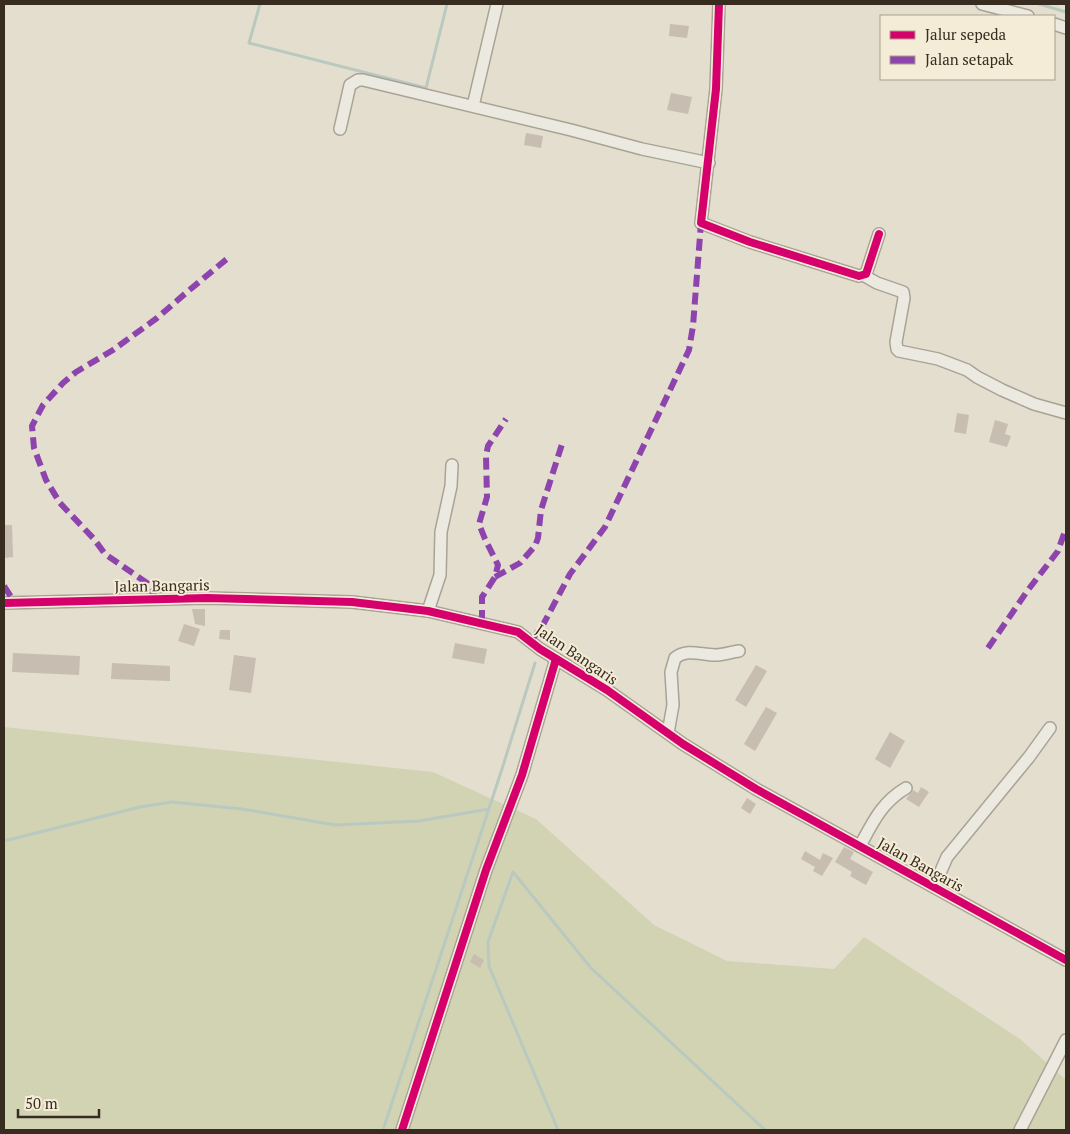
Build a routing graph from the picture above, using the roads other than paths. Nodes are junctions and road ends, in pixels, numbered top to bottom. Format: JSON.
{"nodes":[{"id":1,"x":497,"y":4,"type":"edge"},
{"id":2,"x":720,"y":4,"type":"edge"},
{"id":3,"x":982,"y":4,"type":"edge"},
{"id":4,"x":1006,"y":7,"type":"edge"},
{"id":5,"x":1026,"y":15,"type":"edge"},
{"id":6,"x":473,"y":106,"type":"junction"},
{"id":7,"x":340,"y":129,"type":"dead end"},
{"id":8,"x":709,"y":163,"type":"junction"},
{"id":9,"x":879,"y":234,"type":"dead end"},
{"id":10,"x":863,"y":275,"type":"junction"},
{"id":11,"x":1066,"y":413,"type":"edge"},
{"id":12,"x":452,"y":465,"type":"dead end"},
{"id":13,"x":4,"y":603,"type":"edge"},
{"id":14,"x":428,"y":610,"type":"junction"},
{"id":15,"x":739,"y":651,"type":"dead end"},
{"id":16,"x":556,"y":659,"type":"junction"},
{"id":17,"x":1050,"y":728,"type":"dead end"},
{"id":18,"x":668,"y":733,"type":"junction"},
{"id":19,"x":906,"y":788,"type":"dead end"},
{"id":20,"x":860,"y":846,"type":"junction"},
{"id":21,"x":934,"y":887,"type":"junction"},
{"id":22,"x":1066,"y":960,"type":"edge"},
{"id":23,"x":1066,"y":1040,"type":"edge"},
{"id":24,"x":402,"y":1130,"type":"edge"},
{"id":25,"x":1020,"y":1130,"type":"edge"}],
"edges":[{"from":1,"to":6,"type":"street"},
{"from":2,"to":8,"type":"street"},
{"from":3,"to":4,"type":"street"},
{"from":4,"to":5,"type":"street"},
{"from":6,"to":7,"type":"street"},
{"from":6,"to":8,"type":"street"},
{"from":8,"to":10,"type":"street"},
{"from":9,"to":10,"type":"street"},
{"from":10,"to":11,"type":"street"},
{"from":12,"to":14,"type":"street"},
{"from":13,"to":14,"type":"street","name":"Jalan Bangaris"},
{"from":14,"to":16,"type":"street","name":"Jalan Bangaris"},
{"from":15,"to":18,"type":"street"},
{"from":16,"to":18,"type":"street","name":"Jalan Bangaris"},
{"from":16,"to":24,"type":"street"},
{"from":17,"to":21,"type":"street"},
{"from":18,"to":20,"type":"street","name":"Jalan Bangaris"},
{"from":19,"to":20,"type":"street"},
{"from":20,"to":21,"type":"street","name":"Jalan Bangaris"},
{"from":21,"to":22,"type":"street","name":"Jalan Bangaris"},
{"from":23,"to":25,"type":"street"}]}
